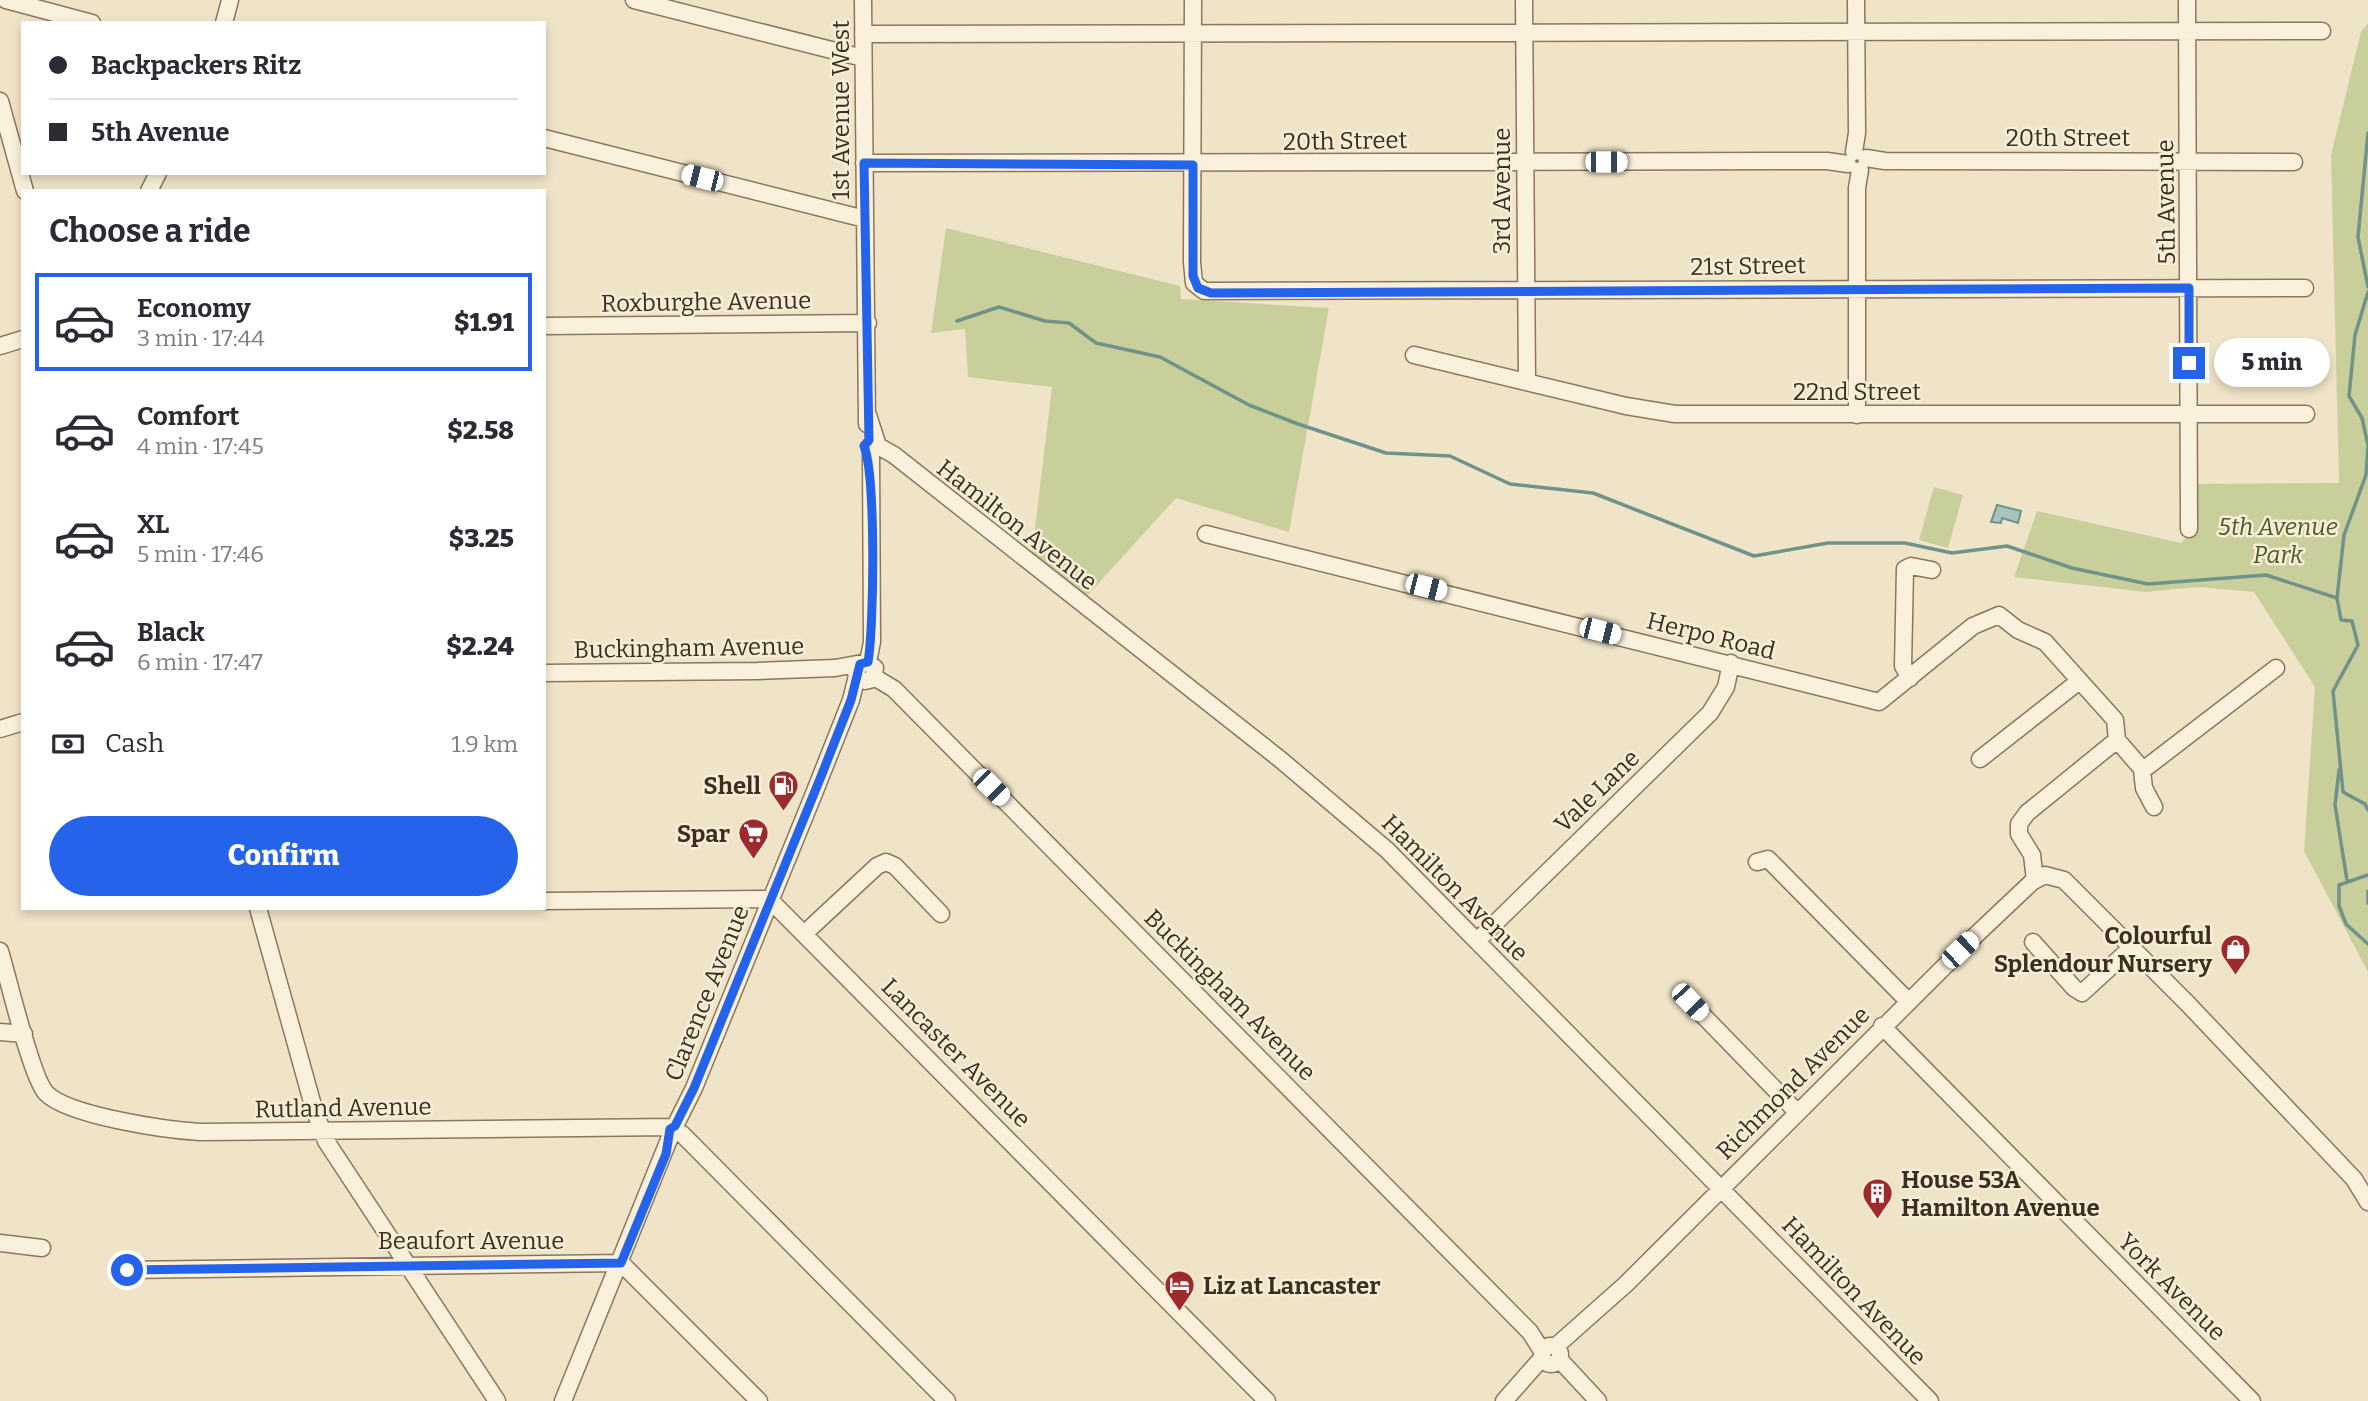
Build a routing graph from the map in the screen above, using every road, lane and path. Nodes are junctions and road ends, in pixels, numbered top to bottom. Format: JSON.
{"nodes":[{"id":1,"x":6,"y":0,"type":"edge"},
{"id":2,"x":230,"y":0,"type":"edge"},
{"id":3,"x":634,"y":0,"type":"edge"},
{"id":4,"x":863,"y":0,"type":"edge"},
{"id":5,"x":1193,"y":0,"type":"edge"},
{"id":6,"x":1524,"y":0,"type":"edge"},
{"id":7,"x":1856,"y":0,"type":"edge"},
{"id":8,"x":2187,"y":0,"type":"edge"},
{"id":9,"x":85,"y":21,"type":"edge"},
{"id":10,"x":225,"y":21,"type":"edge"},
{"id":11,"x":2322,"y":31,"type":"dead end"},
{"id":12,"x":1524,"y":33,"type":"junction"},
{"id":13,"x":2187,"y":33,"type":"junction"},
{"id":14,"x":863,"y":34,"type":"junction"},
{"id":15,"x":1856,"y":34,"type":"junction"},
{"id":16,"x":1193,"y":36,"type":"junction"},
{"id":17,"x":863,"y":58,"type":"junction"},
{"id":18,"x":0,"y":102,"type":"edge"},
{"id":19,"x":546,"y":139,"type":"edge"},
{"id":20,"x":2188,"y":160,"type":"junction"},
{"id":21,"x":1857,"y":161,"type":"junction"},
{"id":22,"x":1524,"y":162,"type":"junction"},
{"id":23,"x":2294,"y":162,"type":"dead end"},
{"id":24,"x":864,"y":163,"type":"junction"},
{"id":25,"x":1193,"y":165,"type":"junction"},
{"id":26,"x":24,"y":189,"type":"edge"},
{"id":27,"x":864,"y":219,"type":"junction"},
{"id":28,"x":1858,"y":288,"type":"junction"},
{"id":29,"x":2189,"y":288,"type":"junction"},
{"id":30,"x":2305,"y":288,"type":"dead end"},
{"id":31,"x":1525,"y":290,"type":"junction"},
{"id":32,"x":868,"y":323,"type":"junction"},
{"id":33,"x":546,"y":326,"type":"edge"},
{"id":34,"x":21,"y":340,"type":"edge"},
{"id":35,"x":0,"y":346,"type":"edge"},
{"id":36,"x":1415,"y":355,"type":"dead end"},
{"id":37,"x":1527,"y":382,"type":"junction"},
{"id":38,"x":2188,"y":414,"type":"junction"},
{"id":39,"x":2306,"y":414,"type":"dead end"},
{"id":40,"x":1857,"y":415,"type":"junction"},
{"id":41,"x":872,"y":447,"type":"junction"},
{"id":42,"x":2189,"y":530,"type":"dead end"},
{"id":43,"x":1206,"y":534,"type":"dead end"},
{"id":44,"x":1932,"y":570,"type":"dead end"},
{"id":45,"x":1731,"y":663,"type":"junction"},
{"id":46,"x":2276,"y":668,"type":"dead end"},
{"id":47,"x":546,"y":673,"type":"edge"},
{"id":48,"x":865,"y":673,"type":"junction"},
{"id":49,"x":1910,"y":678,"type":"junction"},
{"id":50,"x":2078,"y":682,"type":"junction"},
{"id":51,"x":21,"y":723,"type":"edge"},
{"id":52,"x":0,"y":729,"type":"edge"},
{"id":53,"x":2117,"y":740,"type":"junction"},
{"id":54,"x":1980,"y":759,"type":"dead end"},
{"id":55,"x":2142,"y":770,"type":"junction"},
{"id":56,"x":2154,"y":807,"type":"dead end"},
{"id":57,"x":1757,"y":862,"type":"dead end"},
{"id":58,"x":2040,"y":878,"type":"junction"},
{"id":59,"x":769,"y":899,"type":"junction"},
{"id":60,"x":546,"y":901,"type":"edge"},
{"id":61,"x":259,"y":910,"type":"edge"},
{"id":62,"x":941,"y":914,"type":"dead end"},
{"id":63,"x":805,"y":933,"type":"junction"},
{"id":64,"x":1478,"y":941,"type":"junction"},
{"id":65,"x":2033,"y":942,"type":"dead end"},
{"id":66,"x":2131,"y":948,"type":"junction"},
{"id":67,"x":0,"y":951,"type":"edge"},
{"id":68,"x":1908,"y":1001,"type":"junction"},
{"id":69,"x":1690,"y":1002,"type":"dead end"},
{"id":70,"x":1882,"y":1026,"type":"junction"},
{"id":71,"x":0,"y":1032,"type":"edge"},
{"id":72,"x":24,"y":1034,"type":"junction"},
{"id":73,"x":1797,"y":1112,"type":"junction"},
{"id":74,"x":322,"y":1133,"type":"junction"},
{"id":75,"x":677,"y":1135,"type":"junction"},
{"id":76,"x":1722,"y":1188,"type":"junction"},
{"id":77,"x":2368,"y":1202,"type":"edge"},
{"id":78,"x":0,"y":1243,"type":"edge"},
{"id":79,"x":42,"y":1248,"type":"dead end"},
{"id":80,"x":621,"y":1263,"type":"junction"},
{"id":81,"x":406,"y":1265,"type":"junction"},
{"id":82,"x":127,"y":1270,"type":"dead end"},
{"id":83,"x":1551,"y":1355,"type":"junction"},
{"id":84,"x":941,"y":1399,"type":"edge"},
{"id":85,"x":497,"y":1401,"type":"edge"},
{"id":86,"x":563,"y":1401,"type":"edge"},
{"id":87,"x":759,"y":1401,"type":"edge"},
{"id":88,"x":1267,"y":1401,"type":"edge"},
{"id":89,"x":1504,"y":1401,"type":"edge"},
{"id":90,"x":1598,"y":1401,"type":"edge"},
{"id":91,"x":1930,"y":1401,"type":"edge"},
{"id":92,"x":2252,"y":1401,"type":"edge"}],
"edges":[{"from":1,"to":9,"type":"street"},
{"from":2,"to":10,"type":"street"},
{"from":3,"to":17,"type":"street"},
{"from":4,"to":14,"type":"street","name":"1st Avenue West"},
{"from":5,"to":16,"type":"street"},
{"from":6,"to":12,"type":"street","name":"3rd Avenue"},
{"from":7,"to":15,"type":"street"},
{"from":8,"to":13,"type":"street","name":"5th Avenue"},
{"from":11,"to":13,"type":"street"},
{"from":12,"to":15,"type":"street"},
{"from":12,"to":16,"type":"street"},
{"from":12,"to":22,"type":"street","name":"3rd Avenue"},
{"from":13,"to":15,"type":"street"},
{"from":13,"to":20,"type":"street","name":"5th Avenue"},
{"from":14,"to":16,"type":"street"},
{"from":14,"to":17,"type":"street","name":"1st Avenue West"},
{"from":15,"to":21,"type":"street"},
{"from":16,"to":25,"type":"street"},
{"from":17,"to":24,"type":"street","name":"1st Avenue West"},
{"from":18,"to":26,"type":"street"},
{"from":19,"to":27,"type":"street"},
{"from":20,"to":21,"type":"street","name":"20th Street"},
{"from":20,"to":23,"type":"street","name":"20th Street"},
{"from":20,"to":29,"type":"street","name":"5th Avenue"},
{"from":21,"to":22,"type":"street","name":"20th Street"},
{"from":21,"to":28,"type":"street"},
{"from":22,"to":25,"type":"street","name":"20th Street"},
{"from":22,"to":31,"type":"street","name":"3rd Avenue"},
{"from":24,"to":25,"type":"street","name":"20th Street"},
{"from":24,"to":27,"type":"street","name":"1st Avenue West"},
{"from":25,"to":31,"type":"street","name":"21st Street"},
{"from":27,"to":32,"type":"street","name":"Clarence Avenue"},
{"from":28,"to":29,"type":"street","name":"21st Street"},
{"from":28,"to":31,"type":"street","name":"21st Street"},
{"from":28,"to":40,"type":"street"},
{"from":29,"to":30,"type":"street","name":"21st Street"},
{"from":29,"to":38,"type":"street","name":"5th Avenue"},
{"from":31,"to":37,"type":"street","name":"3rd Avenue"},
{"from":32,"to":33,"type":"street","name":"Roxburghe Avenue"},
{"from":32,"to":41,"type":"street","name":"Clarence Avenue"},
{"from":34,"to":35,"type":"street"},
{"from":36,"to":37,"type":"street","name":"22nd Street"},
{"from":37,"to":40,"type":"street","name":"22nd Street"},
{"from":38,"to":39,"type":"street","name":"22nd Street"},
{"from":38,"to":40,"type":"street","name":"22nd Street"},
{"from":38,"to":42,"type":"street","name":"5th Avenue"},
{"from":41,"to":48,"type":"street","name":"Clarence Avenue"},
{"from":41,"to":64,"type":"street","name":"Hamilton Avenue"},
{"from":43,"to":45,"type":"street","name":"Herpo Road"},
{"from":44,"to":49,"type":"street"},
{"from":45,"to":49,"type":"street","name":"Herpo Road"},
{"from":45,"to":64,"type":"street","name":"Vale Lane"},
{"from":46,"to":55,"type":"street"},
{"from":47,"to":48,"type":"street","name":"Buckingham Avenue"},
{"from":48,"to":59,"type":"street","name":"Clarence Avenue"},
{"from":48,"to":83,"type":"street","name":"Buckingham Avenue"},
{"from":49,"to":50,"type":"street"},
{"from":50,"to":53,"type":"street"},
{"from":50,"to":54,"type":"street"},
{"from":51,"to":52,"type":"street"},
{"from":53,"to":55,"type":"street"},
{"from":53,"to":58,"type":"street"},
{"from":55,"to":56,"type":"street"},
{"from":57,"to":68,"type":"street"},
{"from":58,"to":66,"type":"street"},
{"from":58,"to":68,"type":"street","name":"Richmond Avenue"},
{"from":59,"to":60,"type":"street"},
{"from":59,"to":63,"type":"street","name":"Lancaster Avenue"},
{"from":59,"to":75,"type":"street","name":"Clarence Avenue"},
{"from":61,"to":74,"type":"street"},
{"from":62,"to":63,"type":"street"},
{"from":63,"to":88,"type":"street","name":"Lancaster Avenue"},
{"from":64,"to":76,"type":"street","name":"Hamilton Avenue"},
{"from":65,"to":66,"type":"street"},
{"from":66,"to":77,"type":"street"},
{"from":67,"to":72,"type":"street"},
{"from":68,"to":70,"type":"street","name":"Richmond Avenue"},
{"from":69,"to":73,"type":"street"},
{"from":70,"to":73,"type":"street","name":"Richmond Avenue"},
{"from":70,"to":92,"type":"street","name":"York Avenue"},
{"from":71,"to":72,"type":"street"},
{"from":72,"to":74,"type":"street","name":"Rutland Avenue"},
{"from":73,"to":76,"type":"street","name":"Richmond Avenue"},
{"from":74,"to":75,"type":"street","name":"Rutland Avenue"},
{"from":74,"to":81,"type":"street"},
{"from":75,"to":80,"type":"street","name":"Clarence Avenue"},
{"from":75,"to":84,"type":"street"},
{"from":76,"to":83,"type":"street","name":"Richmond Avenue"},
{"from":76,"to":91,"type":"street","name":"Hamilton Avenue"},
{"from":78,"to":79,"type":"street"},
{"from":80,"to":81,"type":"street","name":"Beaufort Avenue"},
{"from":80,"to":86,"type":"street","name":"Clarence Avenue"},
{"from":80,"to":87,"type":"street"},
{"from":81,"to":82,"type":"street","name":"Beaufort Avenue"},
{"from":81,"to":85,"type":"street"},
{"from":83,"to":89,"type":"street","name":"Richmond Avenue"},
{"from":83,"to":90,"type":"street","name":"Buckingham Avenue"}]}
